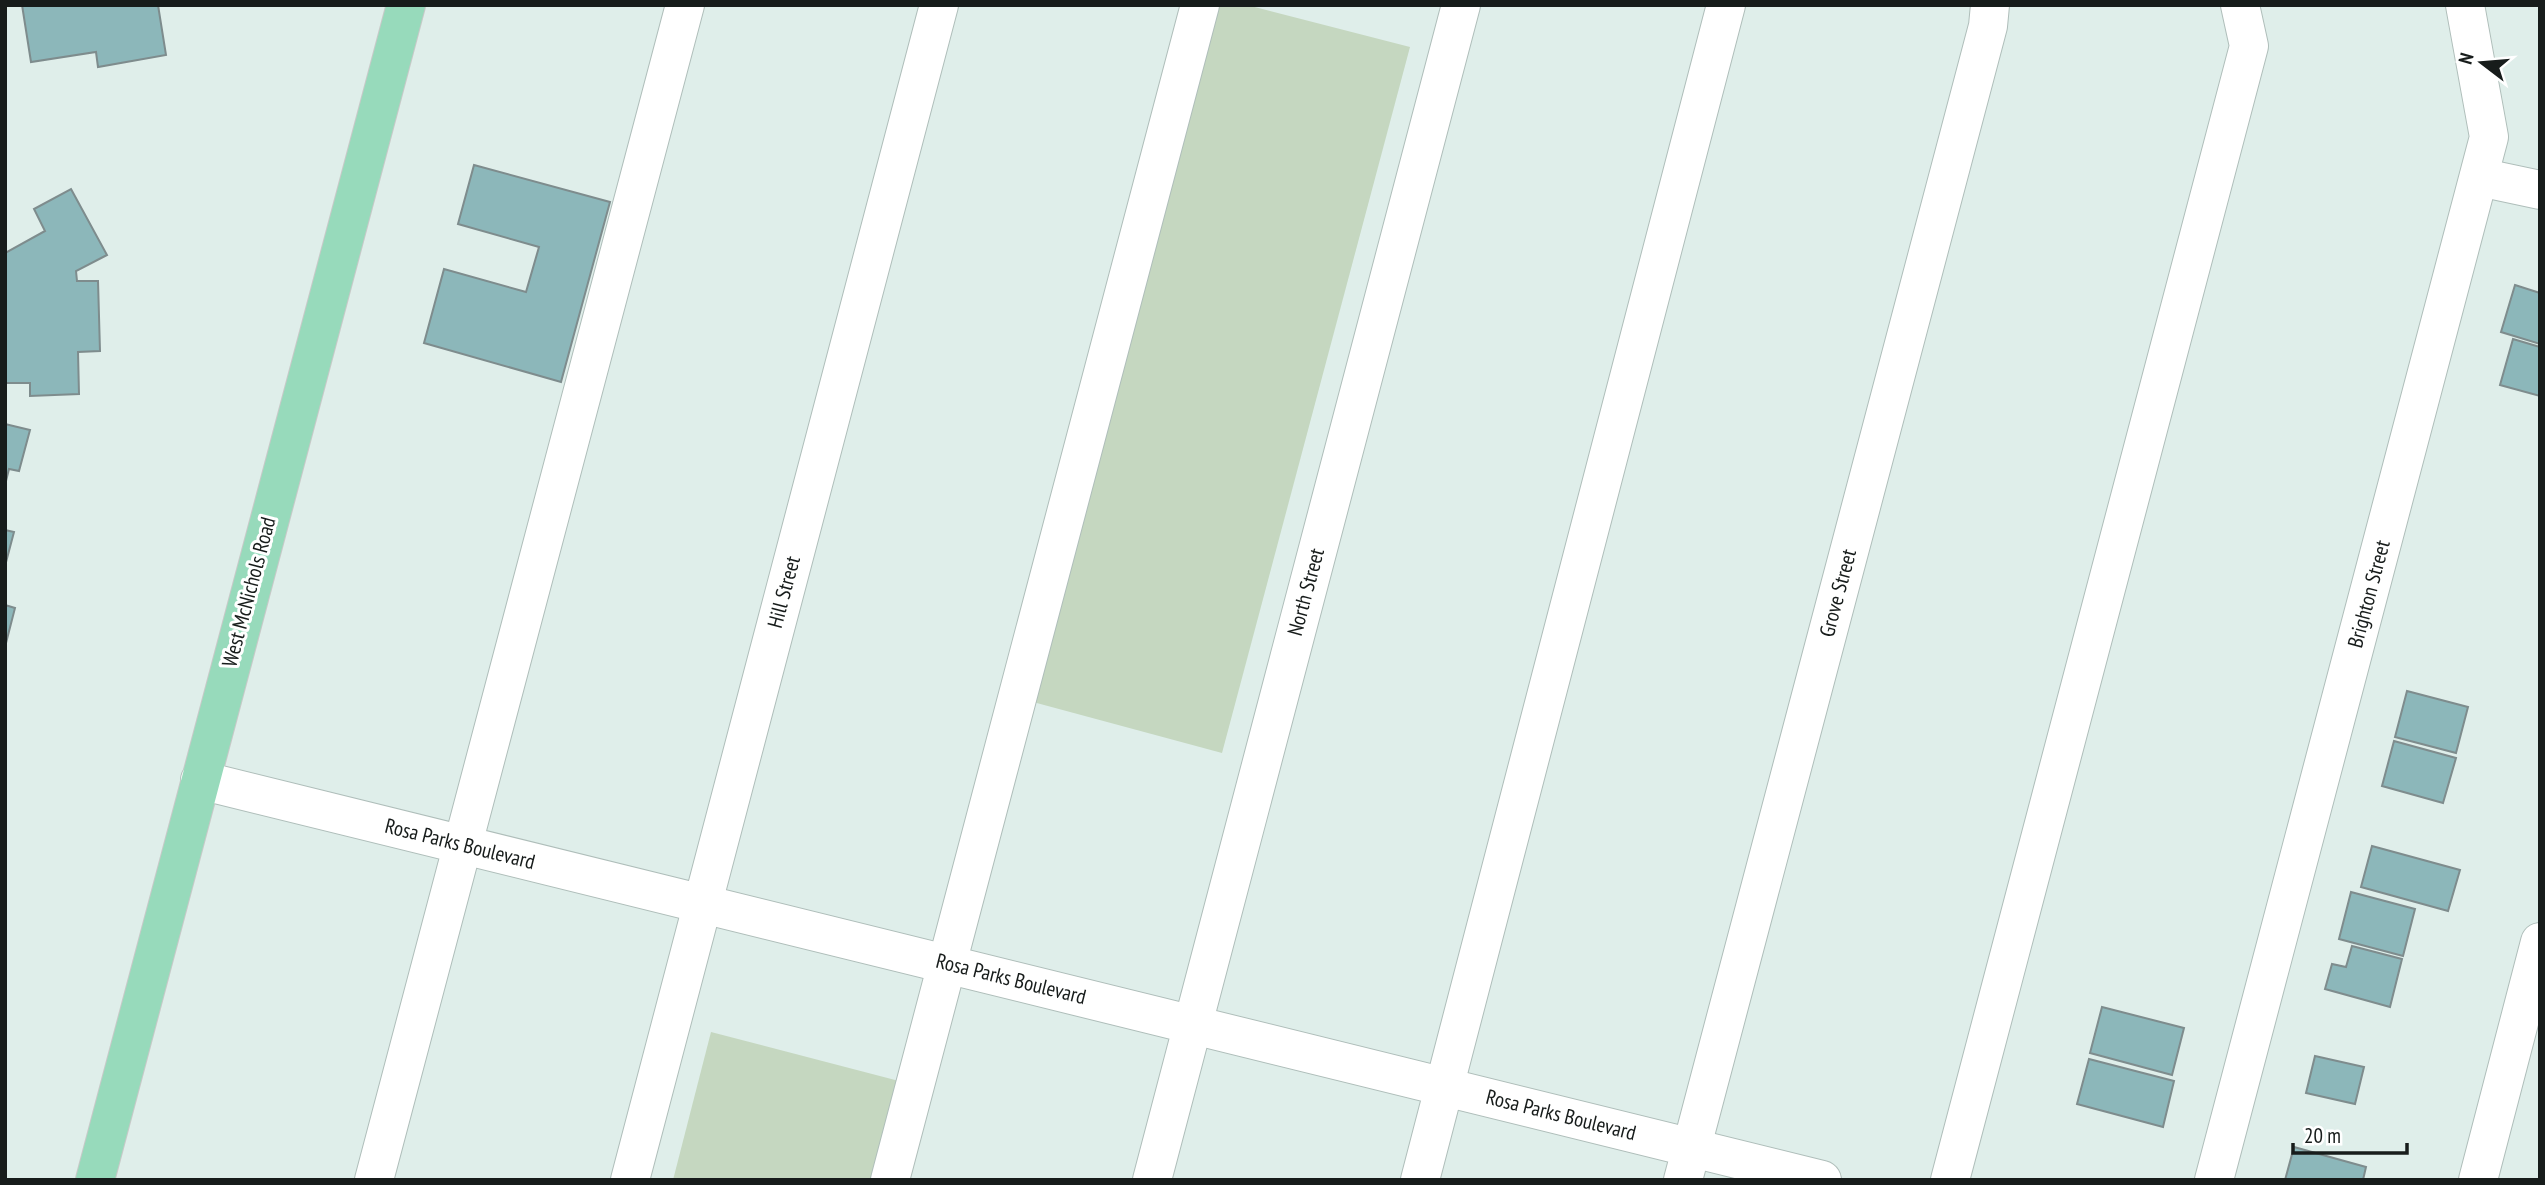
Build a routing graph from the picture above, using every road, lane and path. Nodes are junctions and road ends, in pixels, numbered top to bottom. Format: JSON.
{"nodes":[{"id":1,"x":406,"y":5,"type":"edge"},
{"id":2,"x":685,"y":5,"type":"edge"},
{"id":3,"x":939,"y":5,"type":"edge"},
{"id":4,"x":1200,"y":5,"type":"edge"},
{"id":5,"x":1461,"y":5,"type":"edge"},
{"id":6,"x":1726,"y":5,"type":"edge"},
{"id":7,"x":1990,"y":5,"type":"edge"},
{"id":8,"x":2240,"y":5,"type":"edge"},
{"id":9,"x":2465,"y":5,"type":"edge"},
{"id":10,"x":2479,"y":177,"type":"junction"},
{"id":11,"x":2540,"y":190,"type":"edge"},
{"id":12,"x":200,"y":780,"type":"junction"},
{"id":13,"x":462,"y":844,"type":"junction"},
{"id":14,"x":702,"y":904,"type":"junction"},
{"id":15,"x":2540,"y":942,"type":"edge"},
{"id":16,"x":948,"y":963,"type":"junction"},
{"id":17,"x":1193,"y":1023,"type":"junction"},
{"id":18,"x":1445,"y":1085,"type":"junction"},
{"id":19,"x":1687,"y":1164,"type":"edge"},
{"id":20,"x":95,"y":1180,"type":"edge"},
{"id":21,"x":374,"y":1180,"type":"edge"},
{"id":22,"x":630,"y":1180,"type":"edge"},
{"id":23,"x":890,"y":1180,"type":"edge"},
{"id":24,"x":1152,"y":1180,"type":"edge"},
{"id":25,"x":1420,"y":1180,"type":"edge"},
{"id":26,"x":1822,"y":1180,"type":"edge"},
{"id":27,"x":1950,"y":1180,"type":"edge"},
{"id":28,"x":2214,"y":1180,"type":"edge"},
{"id":29,"x":2478,"y":1180,"type":"edge"}],
"edges":[{"from":1,"to":12,"type":"main road","name":"West McNichols Road"},
{"from":2,"to":13,"type":"street"},
{"from":3,"to":14,"type":"street","name":"Hill Street"},
{"from":4,"to":16,"type":"street"},
{"from":5,"to":17,"type":"street","name":"North Street"},
{"from":6,"to":18,"type":"street"},
{"from":7,"to":19,"type":"street","name":"Grove Street"},
{"from":8,"to":27,"type":"street"},
{"from":9,"to":10,"type":"street","name":"Brighton Street"},
{"from":10,"to":11,"type":"street"},
{"from":10,"to":28,"type":"street","name":"Brighton Street"},
{"from":12,"to":13,"type":"street","name":"Rosa Parks Boulevard"},
{"from":12,"to":20,"type":"main road","name":"West McNichols Road"},
{"from":13,"to":14,"type":"street","name":"Rosa Parks Boulevard"},
{"from":13,"to":21,"type":"street"},
{"from":14,"to":16,"type":"street","name":"Rosa Parks Boulevard"},
{"from":14,"to":22,"type":"street","name":"Hill Street"},
{"from":15,"to":29,"type":"street"},
{"from":16,"to":17,"type":"street","name":"Rosa Parks Boulevard"},
{"from":16,"to":23,"type":"street"},
{"from":17,"to":18,"type":"street","name":"Rosa Parks Boulevard"},
{"from":17,"to":24,"type":"street","name":"North Street"},
{"from":18,"to":19,"type":"street","name":"Rosa Parks Boulevard"},
{"from":18,"to":25,"type":"street"},
{"from":19,"to":26,"type":"street","name":"Rosa Parks Boulevard"}]}
